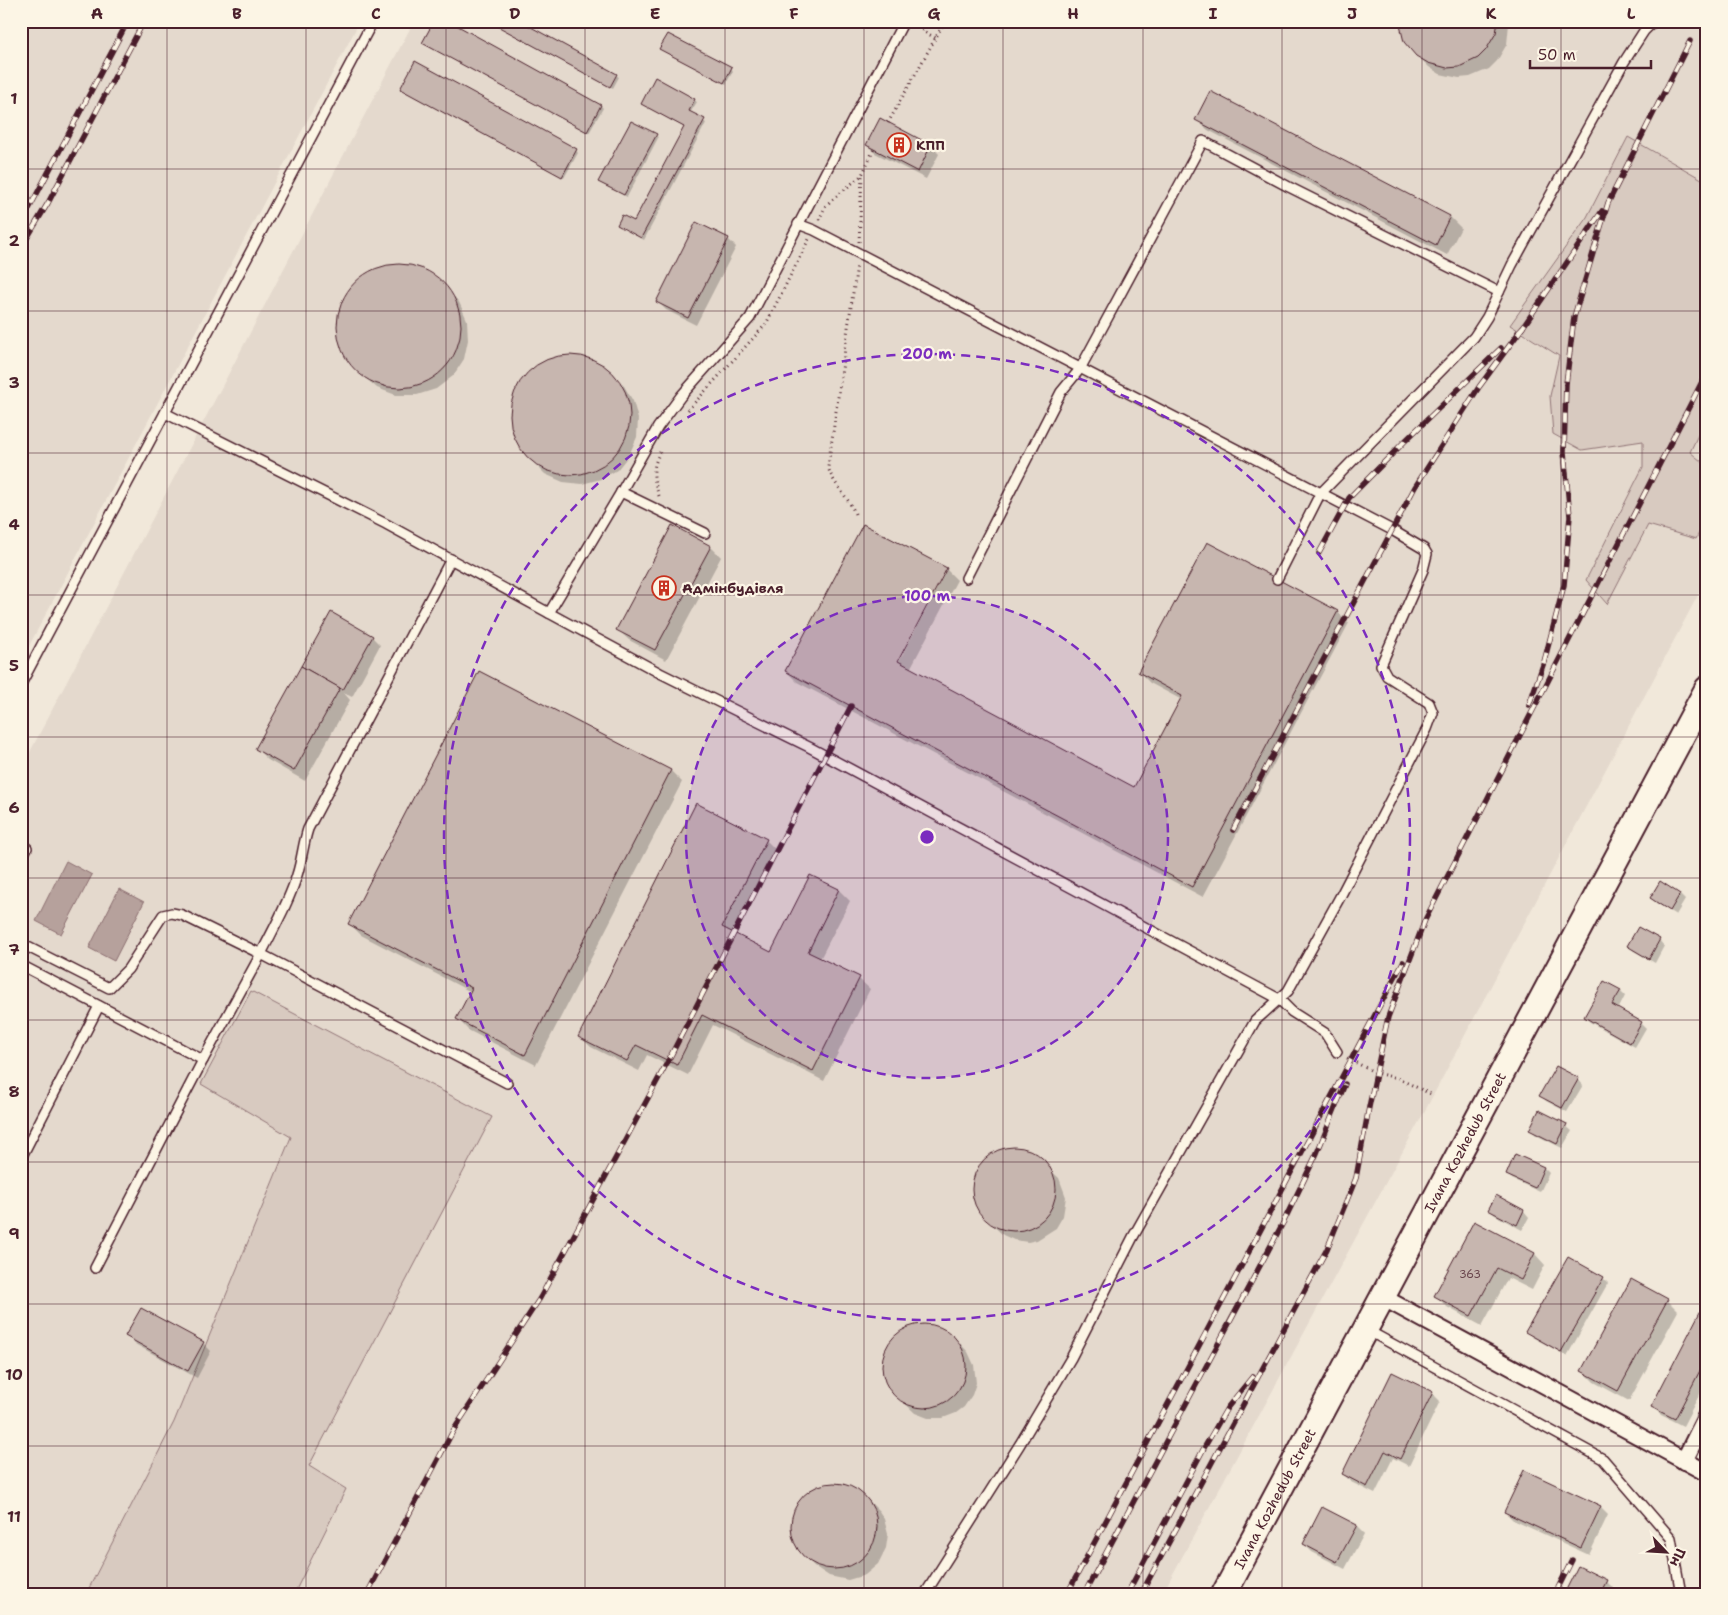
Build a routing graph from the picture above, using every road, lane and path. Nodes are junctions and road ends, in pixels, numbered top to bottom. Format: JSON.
{"nodes":[{"id":1,"x":372,"y":21,"type":"edge"},
{"id":2,"x":904,"y":21,"type":"edge"},
{"id":3,"x":927,"y":21,"type":"edge"},
{"id":4,"x":945,"y":21,"type":"edge"},
{"id":5,"x":1654,"y":21,"type":"edge"},
{"id":6,"x":936,"y":38,"type":"junction"},
{"id":7,"x":888,"y":123,"type":"dead end"},
{"id":8,"x":862,"y":175,"type":"dead end"},
{"id":9,"x":798,"y":224,"type":"junction"},
{"id":10,"x":859,"y":254,"type":"junction"},
{"id":11,"x":1499,"y":292,"type":"junction"},
{"id":12,"x":1080,"y":369,"type":"junction"},
{"id":13,"x":165,"y":413,"type":"junction"},
{"id":14,"x":621,"y":492,"type":"junction"},
{"id":15,"x":1320,"y":494,"type":"junction"},
{"id":16,"x":855,"y":514,"type":"dead end"},
{"id":17,"x":704,"y":533,"type":"dead end"},
{"id":18,"x":451,"y":559,"type":"junction"},
{"id":19,"x":966,"y":578,"type":"dead end"},
{"id":20,"x":1277,"y":579,"type":"dead end"},
{"id":21,"x":549,"y":613,"type":"junction"},
{"id":22,"x":21,"y":684,"type":"edge"},
{"id":23,"x":1707,"y":689,"type":"edge"},
{"id":24,"x":26,"y":848,"type":"dead end"},
{"id":25,"x":21,"y":859,"type":"edge"},
{"id":26,"x":21,"y":941,"type":"edge"},
{"id":27,"x":261,"y":954,"type":"junction"},
{"id":28,"x":21,"y":965,"type":"edge"},
{"id":29,"x":1279,"y":999,"type":"junction"},
{"id":30,"x":99,"y":1006,"type":"junction"},
{"id":31,"x":1337,"y":1052,"type":"joint"},
{"id":32,"x":203,"y":1060,"type":"junction"},
{"id":33,"x":507,"y":1083,"type":"dead end"},
{"id":34,"x":1433,"y":1095,"type":"dead end"},
{"id":35,"x":21,"y":1158,"type":"edge"},
{"id":36,"x":95,"y":1268,"type":"dead end"},
{"id":37,"x":1382,"y":1297,"type":"junction"},
{"id":38,"x":1365,"y":1329,"type":"junction"},
{"id":39,"x":1707,"y":1415,"type":"edge"},
{"id":40,"x":1684,"y":1461,"type":"junction"},
{"id":41,"x":1707,"y":1473,"type":"edge"},
{"id":42,"x":925,"y":1594,"type":"edge"},
{"id":43,"x":1224,"y":1594,"type":"edge"},
{"id":44,"x":1681,"y":1594,"type":"edge"}],
"edges":[{"from":1,"to":13,"type":"lane"},
{"from":2,"to":9,"type":"lane"},
{"from":3,"to":6,"type":"path"},
{"from":4,"to":6,"type":"path"},
{"from":5,"to":11,"type":"lane"},
{"from":6,"to":7,"type":"path"},
{"from":8,"to":10,"type":"path"},
{"from":9,"to":10,"type":"lane"},
{"from":9,"to":14,"type":"lane"},
{"from":10,"to":12,"type":"lane"},
{"from":10,"to":16,"type":"path"},
{"from":11,"to":12,"type":"lane"},
{"from":11,"to":15,"type":"lane"},
{"from":12,"to":15,"type":"lane"},
{"from":12,"to":19,"type":"lane"},
{"from":13,"to":18,"type":"lane"},
{"from":13,"to":22,"type":"lane"},
{"from":14,"to":17,"type":"lane"},
{"from":14,"to":21,"type":"lane"},
{"from":15,"to":20,"type":"lane"},
{"from":15,"to":29,"type":"lane"},
{"from":18,"to":21,"type":"lane"},
{"from":18,"to":27,"type":"lane"},
{"from":21,"to":29,"type":"lane"},
{"from":23,"to":37,"type":"street","name":"Ivana Kozhedub Street"},
{"from":24,"to":25,"type":"lane"},
{"from":26,"to":27,"type":"lane"},
{"from":27,"to":32,"type":"lane"},
{"from":27,"to":33,"type":"lane"},
{"from":28,"to":30,"type":"lane"},
{"from":29,"to":31,"type":"lane"},
{"from":29,"to":42,"type":"lane"},
{"from":30,"to":32,"type":"lane"},
{"from":30,"to":35,"type":"lane"},
{"from":31,"to":34,"type":"path"},
{"from":32,"to":36,"type":"lane"},
{"from":37,"to":38,"type":"street","name":"Ivana Kozhedub Street"},
{"from":37,"to":40,"type":"street"},
{"from":38,"to":43,"type":"street","name":"Ivana Kozhedub Street"},
{"from":38,"to":44,"type":"lane"},
{"from":39,"to":40,"type":"street"},
{"from":40,"to":41,"type":"street"}]}
